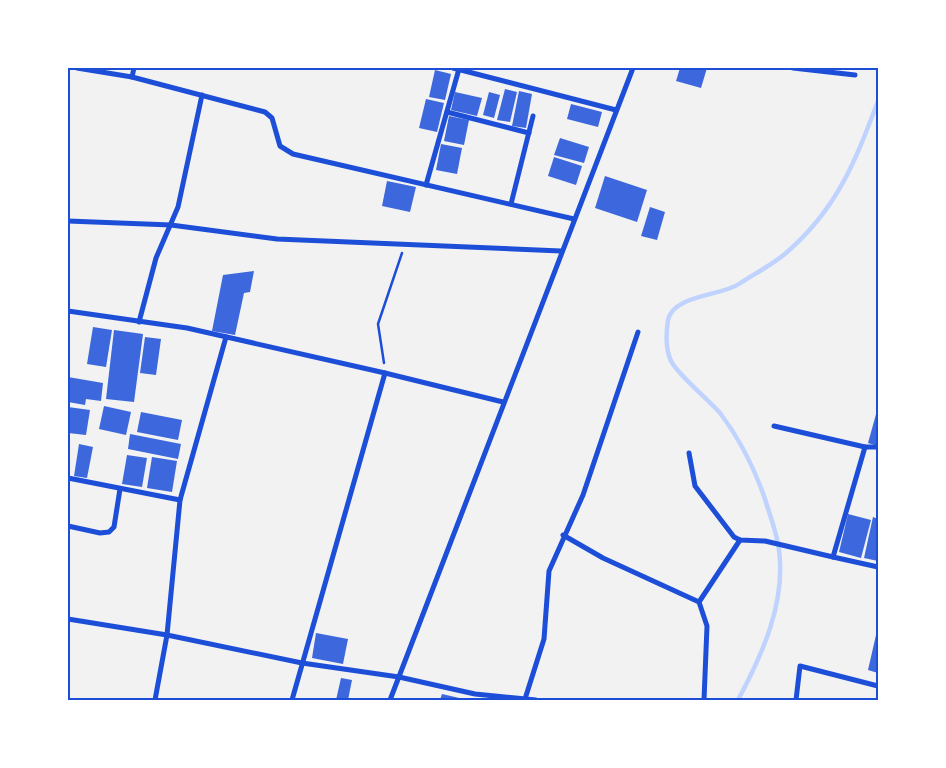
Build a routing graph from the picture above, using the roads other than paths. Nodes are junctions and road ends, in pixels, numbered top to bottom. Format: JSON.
{"nodes":[{"id":1,"x":76,"y":68,"type":"edge"},
{"id":2,"x":134,"y":68,"type":"edge"},
{"id":3,"x":453,"y":68,"type":"edge"},
{"id":4,"x":633,"y":68,"type":"edge"},
{"id":5,"x":793,"y":68,"type":"edge"},
{"id":6,"x":460,"y":69,"type":"junction"},
{"id":7,"x":855,"y":75,"type":"dead end"},
{"id":8,"x":132,"y":77,"type":"junction"},
{"id":9,"x":202,"y":95,"type":"junction"},
{"id":10,"x":616,"y":110,"type":"junction"},
{"id":11,"x":447,"y":112,"type":"junction"},
{"id":12,"x":533,"y":116,"type":"dead end"},
{"id":13,"x":529,"y":133,"type":"junction"},
{"id":14,"x":426,"y":185,"type":"junction"},
{"id":15,"x":511,"y":204,"type":"junction"},
{"id":16,"x":574,"y":219,"type":"junction"},
{"id":17,"x":68,"y":221,"type":"edge"},
{"id":18,"x":172,"y":225,"type":"junction"},
{"id":19,"x":561,"y":251,"type":"junction"},
{"id":20,"x":68,"y":311,"type":"edge"},
{"id":21,"x":139,"y":322,"type":"junction"},
{"id":22,"x":638,"y":332,"type":"dead end"},
{"id":23,"x":226,"y":337,"type":"junction"},
{"id":24,"x":385,"y":372,"type":"junction"},
{"id":25,"x":503,"y":402,"type":"junction"},
{"id":26,"x":774,"y":426,"type":"dead end"},
{"id":27,"x":865,"y":447,"type":"junction"},
{"id":28,"x":878,"y":447,"type":"edge"},
{"id":29,"x":689,"y":453,"type":"dead end"},
{"id":30,"x":68,"y":478,"type":"edge"},
{"id":31,"x":120,"y":489,"type":"junction"},
{"id":32,"x":180,"y":500,"type":"junction"},
{"id":33,"x":68,"y":526,"type":"edge"},
{"id":34,"x":564,"y":536,"type":"junction"},
{"id":35,"x":740,"y":540,"type":"junction"},
{"id":36,"x":833,"y":558,"type":"junction"},
{"id":37,"x":878,"y":567,"type":"edge"},
{"id":38,"x":699,"y":602,"type":"junction"},
{"id":39,"x":68,"y":619,"type":"edge"},
{"id":40,"x":167,"y":635,"type":"junction"},
{"id":41,"x":302,"y":663,"type":"junction"},
{"id":42,"x":399,"y":677,"type":"junction"},
{"id":43,"x":878,"y":686,"type":"edge"},
{"id":44,"x":475,"y":694,"type":"junction"},
{"id":45,"x":524,"y":699,"type":"junction"},
{"id":46,"x":155,"y":700,"type":"edge"},
{"id":47,"x":292,"y":700,"type":"edge"},
{"id":48,"x":390,"y":700,"type":"edge"},
{"id":49,"x":474,"y":700,"type":"edge"},
{"id":50,"x":536,"y":700,"type":"edge"},
{"id":51,"x":704,"y":700,"type":"edge"},
{"id":52,"x":796,"y":700,"type":"edge"}],
"edges":[{"from":1,"to":8,"type":"street"},
{"from":2,"to":8,"type":"street"},
{"from":3,"to":6,"type":"street"},
{"from":4,"to":10,"type":"street"},
{"from":5,"to":7,"type":"street"},
{"from":6,"to":10,"type":"street"},
{"from":6,"to":11,"type":"street"},
{"from":8,"to":9,"type":"street"},
{"from":9,"to":14,"type":"street"},
{"from":9,"to":18,"type":"street"},
{"from":10,"to":16,"type":"street"},
{"from":11,"to":13,"type":"street"},
{"from":11,"to":14,"type":"street"},
{"from":12,"to":13,"type":"street"},
{"from":13,"to":15,"type":"street"},
{"from":14,"to":15,"type":"street"},
{"from":15,"to":16,"type":"street"},
{"from":16,"to":19,"type":"street"},
{"from":17,"to":18,"type":"street"},
{"from":18,"to":19,"type":"street"},
{"from":18,"to":21,"type":"street"},
{"from":19,"to":25,"type":"street"},
{"from":20,"to":21,"type":"street"},
{"from":21,"to":23,"type":"street"},
{"from":22,"to":34,"type":"street"},
{"from":23,"to":24,"type":"street"},
{"from":23,"to":32,"type":"street"},
{"from":24,"to":25,"type":"street"},
{"from":24,"to":41,"type":"street"},
{"from":25,"to":42,"type":"street"},
{"from":26,"to":27,"type":"street"},
{"from":27,"to":28,"type":"street"},
{"from":27,"to":36,"type":"street"},
{"from":29,"to":35,"type":"street"},
{"from":30,"to":31,"type":"street"},
{"from":31,"to":32,"type":"street"},
{"from":31,"to":33,"type":"street"},
{"from":32,"to":40,"type":"street"},
{"from":34,"to":38,"type":"street"},
{"from":34,"to":45,"type":"street"},
{"from":35,"to":36,"type":"street"},
{"from":35,"to":38,"type":"street"},
{"from":36,"to":37,"type":"street"},
{"from":38,"to":51,"type":"street"},
{"from":39,"to":40,"type":"street"},
{"from":40,"to":41,"type":"street"},
{"from":40,"to":46,"type":"street"},
{"from":41,"to":42,"type":"street"},
{"from":41,"to":47,"type":"street"},
{"from":42,"to":44,"type":"street"},
{"from":42,"to":48,"type":"street"},
{"from":43,"to":52,"type":"street"},
{"from":44,"to":45,"type":"street"},
{"from":44,"to":49,"type":"street"},
{"from":45,"to":50,"type":"street"}]}
